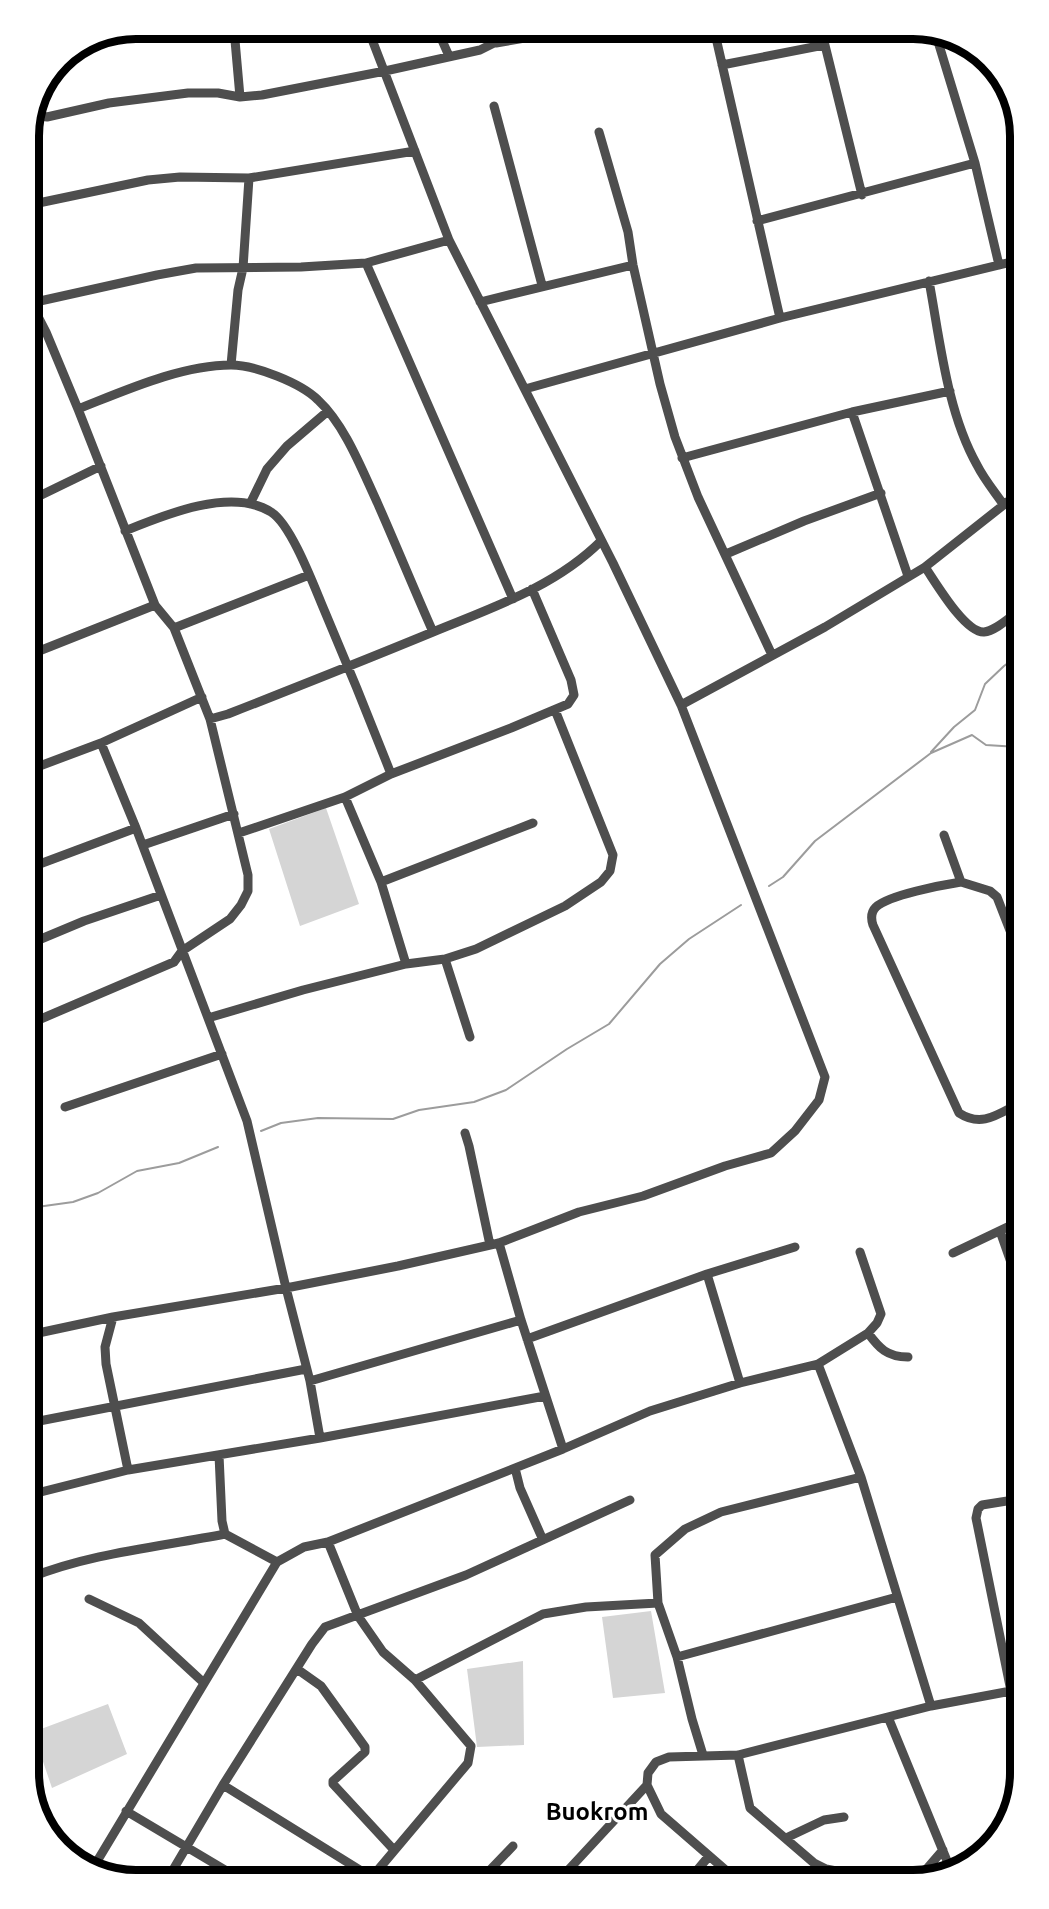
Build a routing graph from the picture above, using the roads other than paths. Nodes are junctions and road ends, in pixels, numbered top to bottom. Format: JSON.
{"nodes":[{"id":1,"x":235,"y":39,"type":"edge"},
{"id":2,"x":372,"y":39,"type":"edge"},
{"id":3,"x":441,"y":39,"type":"edge"},
{"id":4,"x":498,"y":39,"type":"edge"},
{"id":5,"x":518,"y":39,"type":"edge"},
{"id":6,"x":716,"y":39,"type":"edge"},
{"id":7,"x":822,"y":39,"type":"edge"},
{"id":8,"x":938,"y":42,"type":"edge"},
{"id":9,"x":494,"y":43,"type":"junction"},
{"id":10,"x":824,"y":45,"type":"junction"},
{"id":11,"x":449,"y":56,"type":"junction"},
{"id":12,"x":722,"y":65,"type":"junction"},
{"id":13,"x":385,"y":71,"type":"junction"},
{"id":14,"x":240,"y":97,"type":"junction"},
{"id":15,"x":494,"y":106,"type":"dead end"},
{"id":16,"x":41,"y":116,"type":"edge"},
{"id":17,"x":599,"y":132,"type":"dead end"},
{"id":18,"x":415,"y":151,"type":"junction"},
{"id":19,"x":975,"y":163,"type":"junction"},
{"id":20,"x":249,"y":178,"type":"junction"},
{"id":21,"x":862,"y":195,"type":"junction"},
{"id":22,"x":39,"y":202,"type":"edge"},
{"id":23,"x":757,"y":221,"type":"junction"},
{"id":24,"x":449,"y":240,"type":"junction"},
{"id":25,"x":1010,"y":262,"type":"edge"},
{"id":26,"x":366,"y":263,"type":"junction"},
{"id":27,"x":633,"y":265,"type":"junction"},
{"id":28,"x":999,"y":265,"type":"junction"},
{"id":29,"x":243,"y":268,"type":"junction"},
{"id":30,"x":929,"y":281,"type":"junction"},
{"id":31,"x":542,"y":285,"type":"junction"},
{"id":32,"x":39,"y":299,"type":"edge"},
{"id":33,"x":480,"y":302,"type":"junction"},
{"id":34,"x":39,"y":318,"type":"edge"},
{"id":35,"x":780,"y":318,"type":"junction"},
{"id":36,"x":653,"y":352,"type":"junction"},
{"id":37,"x":231,"y":365,"type":"junction"},
{"id":38,"x":525,"y":389,"type":"junction"},
{"id":39,"x":950,"y":391,"type":"junction"},
{"id":40,"x":78,"y":409,"type":"junction"},
{"id":41,"x":328,"y":411,"type":"junction"},
{"id":42,"x":852,"y":412,"type":"junction"},
{"id":43,"x":682,"y":458,"type":"junction"},
{"id":44,"x":101,"y":466,"type":"junction"},
{"id":45,"x":881,"y":493,"type":"junction"},
{"id":46,"x":39,"y":496,"type":"edge"},
{"id":47,"x":1010,"y":499,"type":"edge"},
{"id":48,"x":250,"y":504,"type":"junction"},
{"id":49,"x":1003,"y":504,"type":"junction"},
{"id":50,"x":125,"y":531,"type":"junction"},
{"id":51,"x":601,"y":542,"type":"junction"},
{"id":52,"x":726,"y":554,"type":"junction"},
{"id":53,"x":925,"y":567,"type":"junction"},
{"id":54,"x":309,"y":575,"type":"junction"},
{"id":55,"x":908,"y":576,"type":"junction"},
{"id":56,"x":532,"y":589,"type":"junction"},
{"id":57,"x":513,"y":599,"type":"junction"},
{"id":58,"x":155,"y":605,"type":"junction"},
{"id":59,"x":1010,"y":617,"type":"edge"},
{"id":60,"x":174,"y":628,"type":"junction"},
{"id":61,"x":432,"y":632,"type":"junction"},
{"id":62,"x":39,"y":651,"type":"edge"},
{"id":63,"x":772,"y":655,"type":"junction"},
{"id":64,"x":348,"y":668,"type":"junction"},
{"id":65,"x":202,"y":697,"type":"junction"},
{"id":66,"x":681,"y":705,"type":"junction"},
{"id":67,"x":555,"y":710,"type":"junction"},
{"id":68,"x":210,"y":719,"type":"junction"},
{"id":69,"x":101,"y":743,"type":"junction"},
{"id":70,"x":39,"y":766,"type":"edge"},
{"id":71,"x":391,"y":774,"type":"junction"},
{"id":72,"x":345,"y":797,"type":"junction"},
{"id":73,"x":234,"y":814,"type":"junction"},
{"id":74,"x":534,"y":822,"type":"dead end"},
{"id":75,"x":136,"y":828,"type":"junction"},
{"id":76,"x":239,"y":833,"type":"junction"},
{"id":77,"x":944,"y":835,"type":"dead end"},
{"id":78,"x":143,"y":846,"type":"junction"},
{"id":79,"x":39,"y":864,"type":"edge"},
{"id":80,"x":381,"y":882,"type":"junction"},
{"id":81,"x":961,"y":882,"type":"junction"},
{"id":82,"x":161,"y":895,"type":"junction"},
{"id":83,"x":1010,"y":932,"type":"edge"},
{"id":84,"x":39,"y":940,"type":"edge"},
{"id":85,"x":182,"y":951,"type":"junction"},
{"id":86,"x":445,"y":959,"type":"junction"},
{"id":87,"x":406,"y":964,"type":"junction"},
{"id":88,"x":208,"y":1018,"type":"junction"},
{"id":89,"x":39,"y":1020,"type":"edge"},
{"id":90,"x":470,"y":1037,"type":"dead end"},
{"id":91,"x":222,"y":1054,"type":"junction"},
{"id":92,"x":65,"y":1107,"type":"dead end"},
{"id":93,"x":1010,"y":1108,"type":"edge"},
{"id":94,"x":465,"y":1133,"type":"dead end"},
{"id":95,"x":1010,"y":1226,"type":"edge"},
{"id":96,"x":1000,"y":1231,"type":"junction"},
{"id":97,"x":494,"y":1244,"type":"junction"},
{"id":98,"x":795,"y":1247,"type":"dead end"},
{"id":99,"x":861,"y":1252,"type":"dead end"},
{"id":100,"x":953,"y":1253,"type":"dead end"},
{"id":101,"x":1010,"y":1260,"type":"edge"},
{"id":102,"x":707,"y":1274,"type":"junction"},
{"id":103,"x":286,"y":1288,"type":"junction"},
{"id":104,"x":113,"y":1317,"type":"junction"},
{"id":105,"x":521,"y":1320,"type":"junction"},
{"id":106,"x":39,"y":1333,"type":"edge"},
{"id":107,"x":868,"y":1333,"type":"junction"},
{"id":108,"x":527,"y":1339,"type":"junction"},
{"id":109,"x":908,"y":1357,"type":"dead end"},
{"id":110,"x":818,"y":1364,"type":"junction"},
{"id":111,"x":306,"y":1369,"type":"junction"},
{"id":112,"x":310,"y":1381,"type":"junction"},
{"id":113,"x":740,"y":1383,"type":"junction"},
{"id":114,"x":545,"y":1396,"type":"junction"},
{"id":115,"x":113,"y":1405,"type":"junction"},
{"id":116,"x":39,"y":1421,"type":"edge"},
{"id":117,"x":320,"y":1438,"type":"junction"},
{"id":118,"x":563,"y":1449,"type":"junction"},
{"id":119,"x":219,"y":1455,"type":"junction"},
{"id":120,"x":515,"y":1468,"type":"junction"},
{"id":121,"x":128,"y":1470,"type":"junction"},
{"id":122,"x":861,"y":1478,"type":"junction"},
{"id":123,"x":39,"y":1492,"type":"edge"},
{"id":124,"x":630,"y":1500,"type":"dead end"},
{"id":125,"x":1010,"y":1500,"type":"edge"},
{"id":126,"x":225,"y":1534,"type":"junction"},
{"id":127,"x":543,"y":1540,"type":"junction"},
{"id":128,"x":328,"y":1542,"type":"junction"},
{"id":129,"x":277,"y":1562,"type":"junction"},
{"id":130,"x":39,"y":1574,"type":"edge"},
{"id":131,"x":897,"y":1597,"type":"junction"},
{"id":132,"x":89,"y":1599,"type":"dead end"},
{"id":133,"x":658,"y":1603,"type":"junction"},
{"id":134,"x":358,"y":1616,"type":"junction"},
{"id":135,"x":677,"y":1657,"type":"junction"},
{"id":136,"x":297,"y":1669,"type":"junction"},
{"id":137,"x":415,"y":1680,"type":"junction"},
{"id":138,"x":204,"y":1683,"type":"junction"},
{"id":139,"x":1010,"y":1686,"type":"edge"},
{"id":140,"x":1010,"y":1691,"type":"edge"},
{"id":141,"x":931,"y":1706,"type":"junction"},
{"id":142,"x":888,"y":1717,"type":"junction"},
{"id":143,"x":703,"y":1755,"type":"junction"},
{"id":144,"x":738,"y":1755,"type":"junction"},
{"id":145,"x":223,"y":1785,"type":"junction"},
{"id":146,"x":647,"y":1785,"type":"junction"},
{"id":147,"x":126,"y":1811,"type":"junction"},
{"id":148,"x":844,"y":1817,"type":"dead end"},
{"id":149,"x":786,"y":1839,"type":"junction"},
{"id":150,"x":187,"y":1846,"type":"junction"},
{"id":151,"x":513,"y":1846,"type":"dead end"},
{"id":152,"x":394,"y":1850,"type":"junction"},
{"id":153,"x":943,"y":1850,"type":"junction"},
{"id":154,"x":709,"y":1856,"type":"junction"},
{"id":155,"x":97,"y":1862,"type":"edge"},
{"id":156,"x":948,"y":1863,"type":"edge"},
{"id":157,"x":928,"y":1868,"type":"edge"},
{"id":158,"x":172,"y":1870,"type":"edge"},
{"id":159,"x":226,"y":1870,"type":"edge"},
{"id":160,"x":360,"y":1870,"type":"edge"},
{"id":161,"x":380,"y":1870,"type":"edge"},
{"id":162,"x":490,"y":1870,"type":"edge"},
{"id":163,"x":568,"y":1870,"type":"edge"},
{"id":164,"x":697,"y":1870,"type":"edge"},
{"id":165,"x":725,"y":1870,"type":"edge"},
{"id":166,"x":831,"y":1870,"type":"edge"}],
"edges":[{"from":1,"to":14,"type":"street"},
{"from":2,"to":13,"type":"street"},
{"from":3,"to":11,"type":"street"},
{"from":4,"to":9,"type":"street"},
{"from":5,"to":9,"type":"street"},
{"from":6,"to":12,"type":"street"},
{"from":7,"to":10,"type":"street"},
{"from":8,"to":19,"type":"street"},
{"from":9,"to":11,"type":"street"},
{"from":10,"to":12,"type":"street"},
{"from":10,"to":21,"type":"street"},
{"from":11,"to":13,"type":"street"},
{"from":12,"to":23,"type":"street"},
{"from":13,"to":14,"type":"street"},
{"from":13,"to":18,"type":"street"},
{"from":14,"to":16,"type":"street"},
{"from":15,"to":31,"type":"street"},
{"from":17,"to":27,"type":"street"},
{"from":18,"to":20,"type":"street"},
{"from":18,"to":24,"type":"street"},
{"from":19,"to":21,"type":"street"},
{"from":19,"to":28,"type":"street"},
{"from":20,"to":22,"type":"street"},
{"from":20,"to":29,"type":"street"},
{"from":21,"to":23,"type":"street"},
{"from":23,"to":35,"type":"street"},
{"from":24,"to":26,"type":"street"},
{"from":24,"to":33,"type":"street"},
{"from":25,"to":28,"type":"street"},
{"from":26,"to":29,"type":"street"},
{"from":26,"to":57,"type":"street"},
{"from":27,"to":31,"type":"street"},
{"from":27,"to":36,"type":"street"},
{"from":28,"to":30,"type":"street"},
{"from":29,"to":32,"type":"street"},
{"from":29,"to":37,"type":"street"},
{"from":30,"to":35,"type":"street"},
{"from":30,"to":39,"type":"street"},
{"from":31,"to":33,"type":"street"},
{"from":33,"to":38,"type":"street"},
{"from":34,"to":40,"type":"street"},
{"from":35,"to":36,"type":"street"},
{"from":36,"to":38,"type":"street"},
{"from":36,"to":43,"type":"street"},
{"from":37,"to":40,"type":"street"},
{"from":37,"to":41,"type":"street"},
{"from":38,"to":51,"type":"street"},
{"from":39,"to":42,"type":"street"},
{"from":39,"to":49,"type":"street"},
{"from":40,"to":44,"type":"street"},
{"from":41,"to":48,"type":"street"},
{"from":41,"to":61,"type":"street"},
{"from":42,"to":43,"type":"street"},
{"from":42,"to":45,"type":"street"},
{"from":43,"to":52,"type":"street"},
{"from":44,"to":46,"type":"street"},
{"from":44,"to":50,"type":"street"},
{"from":45,"to":52,"type":"street"},
{"from":45,"to":55,"type":"street"},
{"from":47,"to":49,"type":"street"},
{"from":48,"to":50,"type":"street"},
{"from":48,"to":54,"type":"street"},
{"from":49,"to":53,"type":"street"},
{"from":50,"to":58,"type":"street"},
{"from":51,"to":56,"type":"street"},
{"from":51,"to":66,"type":"street"},
{"from":52,"to":63,"type":"street"},
{"from":53,"to":55,"type":"street"},
{"from":53,"to":59,"type":"street"},
{"from":54,"to":60,"type":"street"},
{"from":54,"to":64,"type":"street"},
{"from":55,"to":63,"type":"street"},
{"from":56,"to":57,"type":"street"},
{"from":56,"to":67,"type":"street"},
{"from":57,"to":61,"type":"street"},
{"from":58,"to":60,"type":"street"},
{"from":58,"to":62,"type":"street"},
{"from":60,"to":65,"type":"street"},
{"from":61,"to":64,"type":"street"},
{"from":63,"to":66,"type":"street"},
{"from":64,"to":68,"type":"street"},
{"from":64,"to":71,"type":"street"},
{"from":65,"to":68,"type":"street"},
{"from":65,"to":69,"type":"street"},
{"from":66,"to":97,"type":"street"},
{"from":67,"to":71,"type":"street"},
{"from":67,"to":86,"type":"street"},
{"from":68,"to":73,"type":"street"},
{"from":69,"to":70,"type":"street"},
{"from":69,"to":75,"type":"street"},
{"from":71,"to":72,"type":"street"},
{"from":72,"to":76,"type":"street"},
{"from":72,"to":80,"type":"street"},
{"from":73,"to":76,"type":"street"},
{"from":73,"to":78,"type":"street"},
{"from":74,"to":80,"type":"street"},
{"from":75,"to":78,"type":"street"},
{"from":75,"to":79,"type":"street"},
{"from":76,"to":85,"type":"street"},
{"from":77,"to":81,"type":"street"},
{"from":78,"to":82,"type":"street"},
{"from":80,"to":87,"type":"street"},
{"from":81,"to":83,"type":"street"},
{"from":81,"to":93,"type":"street"},
{"from":82,"to":84,"type":"street"},
{"from":82,"to":85,"type":"street"},
{"from":85,"to":88,"type":"street"},
{"from":85,"to":89,"type":"street"},
{"from":86,"to":87,"type":"street"},
{"from":86,"to":90,"type":"street"},
{"from":87,"to":88,"type":"street"},
{"from":88,"to":91,"type":"street"},
{"from":91,"to":92,"type":"street"},
{"from":91,"to":103,"type":"street"},
{"from":94,"to":97,"type":"street"},
{"from":95,"to":96,"type":"street"},
{"from":96,"to":100,"type":"street"},
{"from":96,"to":101,"type":"street"},
{"from":97,"to":103,"type":"street"},
{"from":97,"to":105,"type":"street"},
{"from":98,"to":102,"type":"street"},
{"from":99,"to":107,"type":"street"},
{"from":102,"to":108,"type":"street"},
{"from":102,"to":113,"type":"street"},
{"from":103,"to":104,"type":"street"},
{"from":103,"to":111,"type":"street"},
{"from":104,"to":106,"type":"street"},
{"from":104,"to":115,"type":"street"},
{"from":105,"to":108,"type":"street"},
{"from":105,"to":112,"type":"street"},
{"from":107,"to":109,"type":"street"},
{"from":107,"to":110,"type":"street"},
{"from":108,"to":114,"type":"street"},
{"from":110,"to":113,"type":"street"},
{"from":110,"to":122,"type":"street"},
{"from":111,"to":112,"type":"street"},
{"from":111,"to":115,"type":"street"},
{"from":112,"to":117,"type":"street"},
{"from":113,"to":118,"type":"street"},
{"from":114,"to":117,"type":"street"},
{"from":114,"to":118,"type":"street"},
{"from":115,"to":116,"type":"street"},
{"from":115,"to":121,"type":"street"},
{"from":117,"to":119,"type":"street"},
{"from":118,"to":120,"type":"street"},
{"from":119,"to":121,"type":"street"},
{"from":119,"to":126,"type":"street"},
{"from":120,"to":127,"type":"street"},
{"from":120,"to":128,"type":"street"},
{"from":121,"to":123,"type":"street"},
{"from":122,"to":131,"type":"street"},
{"from":122,"to":133,"type":"street"},
{"from":124,"to":127,"type":"street"},
{"from":125,"to":139,"type":"street"},
{"from":126,"to":129,"type":"street"},
{"from":126,"to":130,"type":"street"},
{"from":127,"to":134,"type":"street"},
{"from":128,"to":129,"type":"street"},
{"from":128,"to":134,"type":"street"},
{"from":129,"to":138,"type":"street"},
{"from":131,"to":135,"type":"street"},
{"from":131,"to":141,"type":"street"},
{"from":132,"to":138,"type":"street"},
{"from":133,"to":135,"type":"street"},
{"from":133,"to":137,"type":"street"},
{"from":134,"to":136,"type":"street"},
{"from":134,"to":137,"type":"street"},
{"from":135,"to":143,"type":"street"},
{"from":136,"to":145,"type":"street"},
{"from":136,"to":152,"type":"street"},
{"from":137,"to":152,"type":"street"},
{"from":138,"to":147,"type":"street"},
{"from":140,"to":141,"type":"street"},
{"from":141,"to":142,"type":"street"},
{"from":142,"to":144,"type":"street"},
{"from":142,"to":153,"type":"street"},
{"from":143,"to":144,"type":"street"},
{"from":143,"to":146,"type":"street"},
{"from":144,"to":149,"type":"street"},
{"from":145,"to":150,"type":"street"},
{"from":145,"to":160,"type":"street"},
{"from":146,"to":154,"type":"street"},
{"from":146,"to":163,"type":"street"},
{"from":147,"to":150,"type":"street"},
{"from":147,"to":155,"type":"street"},
{"from":148,"to":149,"type":"street"},
{"from":149,"to":166,"type":"street"},
{"from":150,"to":158,"type":"street"},
{"from":150,"to":159,"type":"street"},
{"from":151,"to":162,"type":"street"},
{"from":152,"to":161,"type":"street"},
{"from":153,"to":156,"type":"street"},
{"from":153,"to":157,"type":"street"},
{"from":154,"to":164,"type":"street"},
{"from":154,"to":165,"type":"street"}]}
